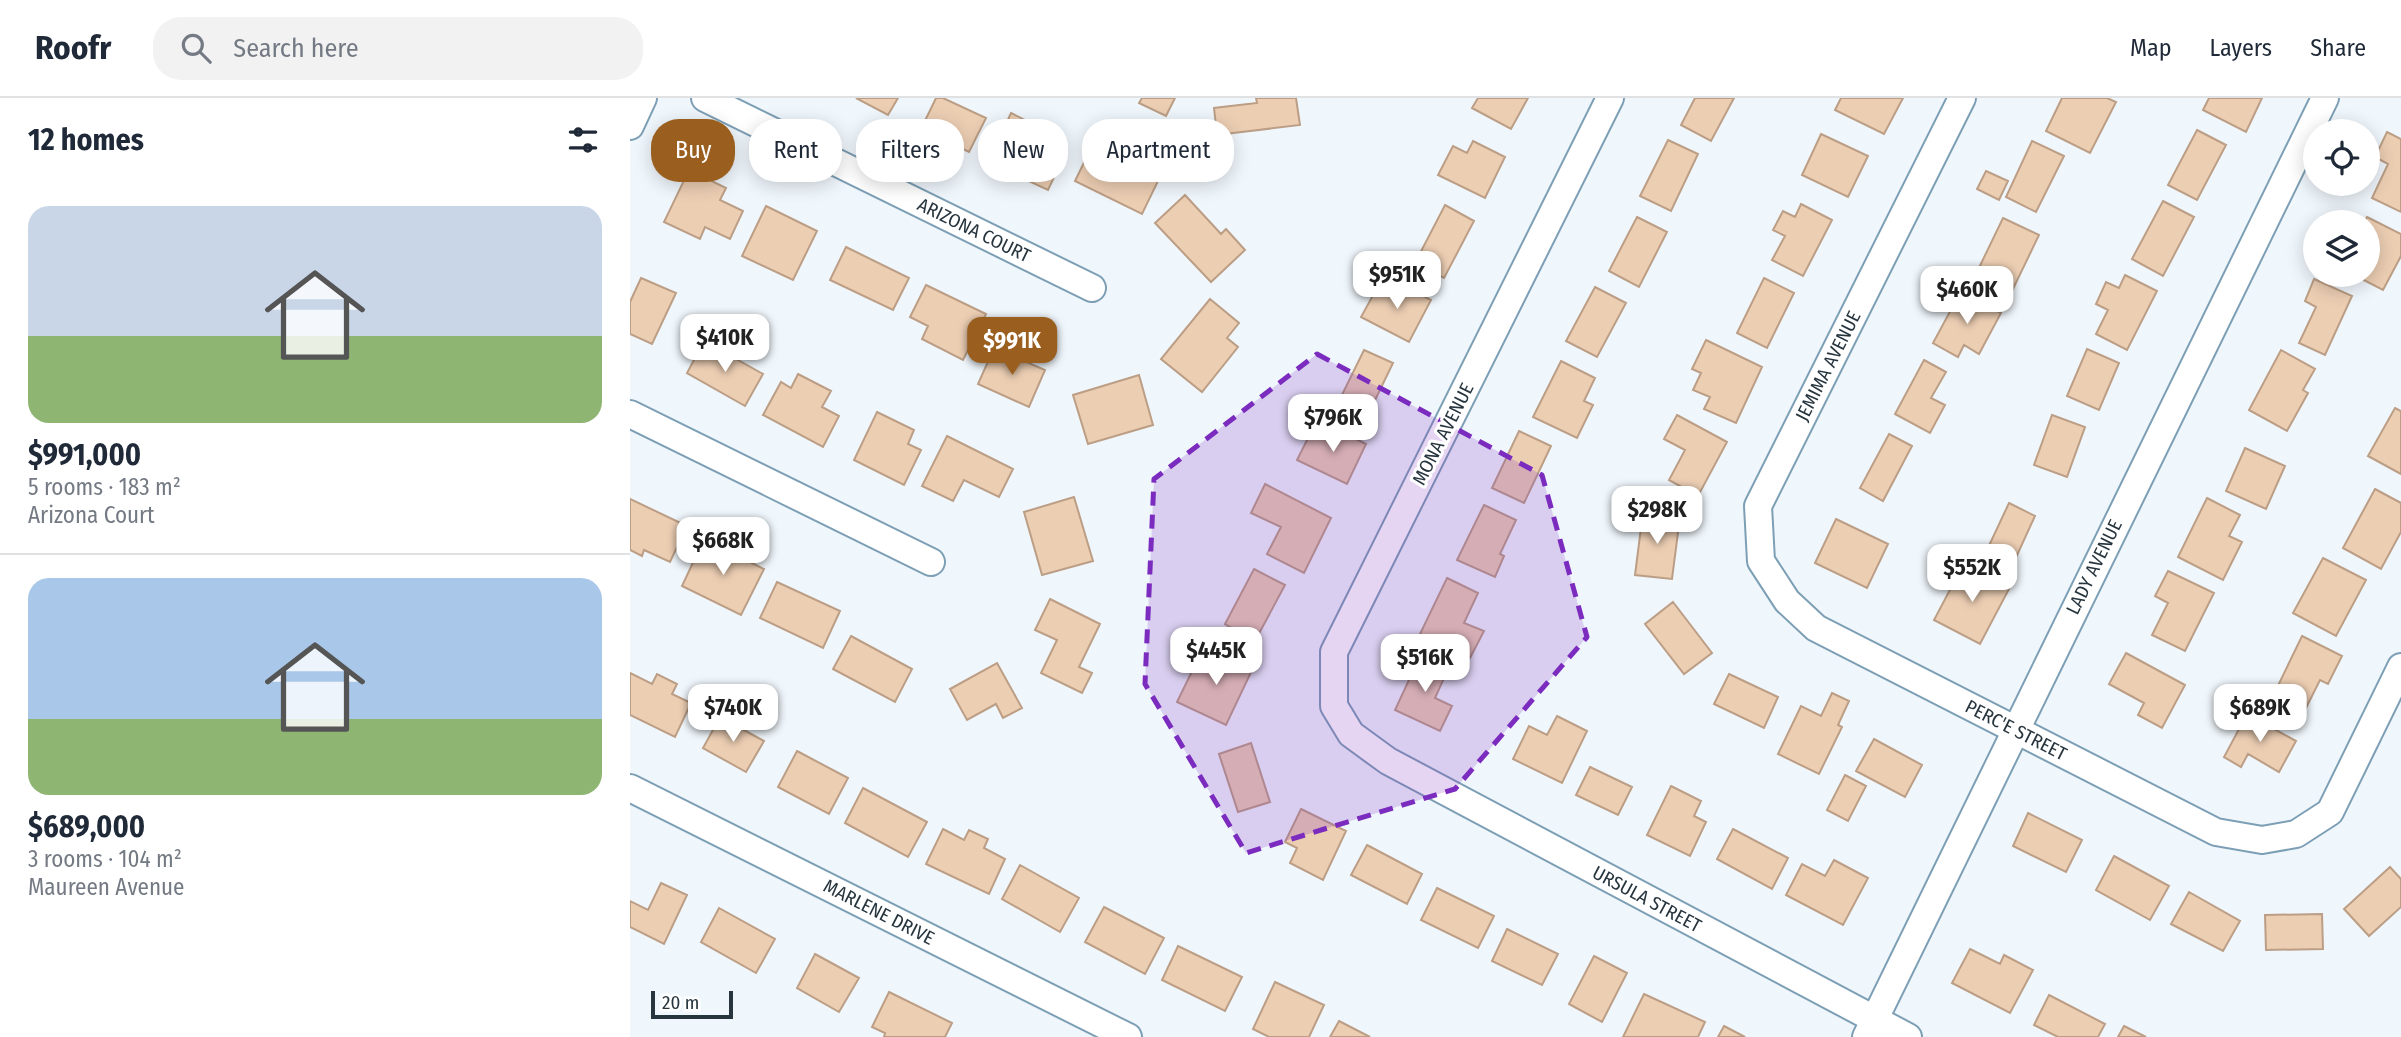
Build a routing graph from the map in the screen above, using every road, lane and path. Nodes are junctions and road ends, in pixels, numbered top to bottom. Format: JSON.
{"nodes":[{"id":1,"x":643,"y":98,"type":"edge"},
{"id":2,"x":705,"y":98,"type":"edge"},
{"id":3,"x":1610,"y":98,"type":"edge"},
{"id":4,"x":1962,"y":98,"type":"edge"},
{"id":5,"x":2325,"y":98,"type":"edge"},
{"id":6,"x":630,"y":127,"type":"edge"},
{"id":7,"x":1092,"y":288,"type":"dead end"},
{"id":8,"x":630,"y":415,"type":"edge"},
{"id":9,"x":930,"y":562,"type":"dead end"},
{"id":10,"x":1816,"y":628,"type":"joint"},
{"id":11,"x":2401,"y":667,"type":"edge"},
{"id":12,"x":2014,"y":729,"type":"junction"},
{"id":13,"x":1388,"y":761,"type":"joint"},
{"id":14,"x":630,"y":788,"type":"edge"},
{"id":15,"x":1870,"y":1029,"type":"edge"},
{"id":16,"x":1128,"y":1037,"type":"edge"},
{"id":17,"x":1908,"y":1037,"type":"edge"}],
"edges":[{"from":1,"to":6,"type":"street"},
{"from":2,"to":7,"type":"street","name":"ARIZONA COURT"},
{"from":3,"to":13,"type":"street","name":"MONA AVENUE"},
{"from":4,"to":10,"type":"street","name":"JEMIMA AVENUE"},
{"from":5,"to":12,"type":"street","name":"LADY AVENUE"},
{"from":8,"to":9,"type":"street"},
{"from":10,"to":12,"type":"street","name":"PERC'E STREET"},
{"from":11,"to":12,"type":"street","name":"PERC'E STREET"},
{"from":12,"to":15,"type":"street","name":"LADY AVENUE"},
{"from":13,"to":15,"type":"street","name":"URSULA STREET"},
{"from":14,"to":16,"type":"street","name":"MARLENE DRIVE"},
{"from":15,"to":17,"type":"street","name":"URSULA STREET"}]}
